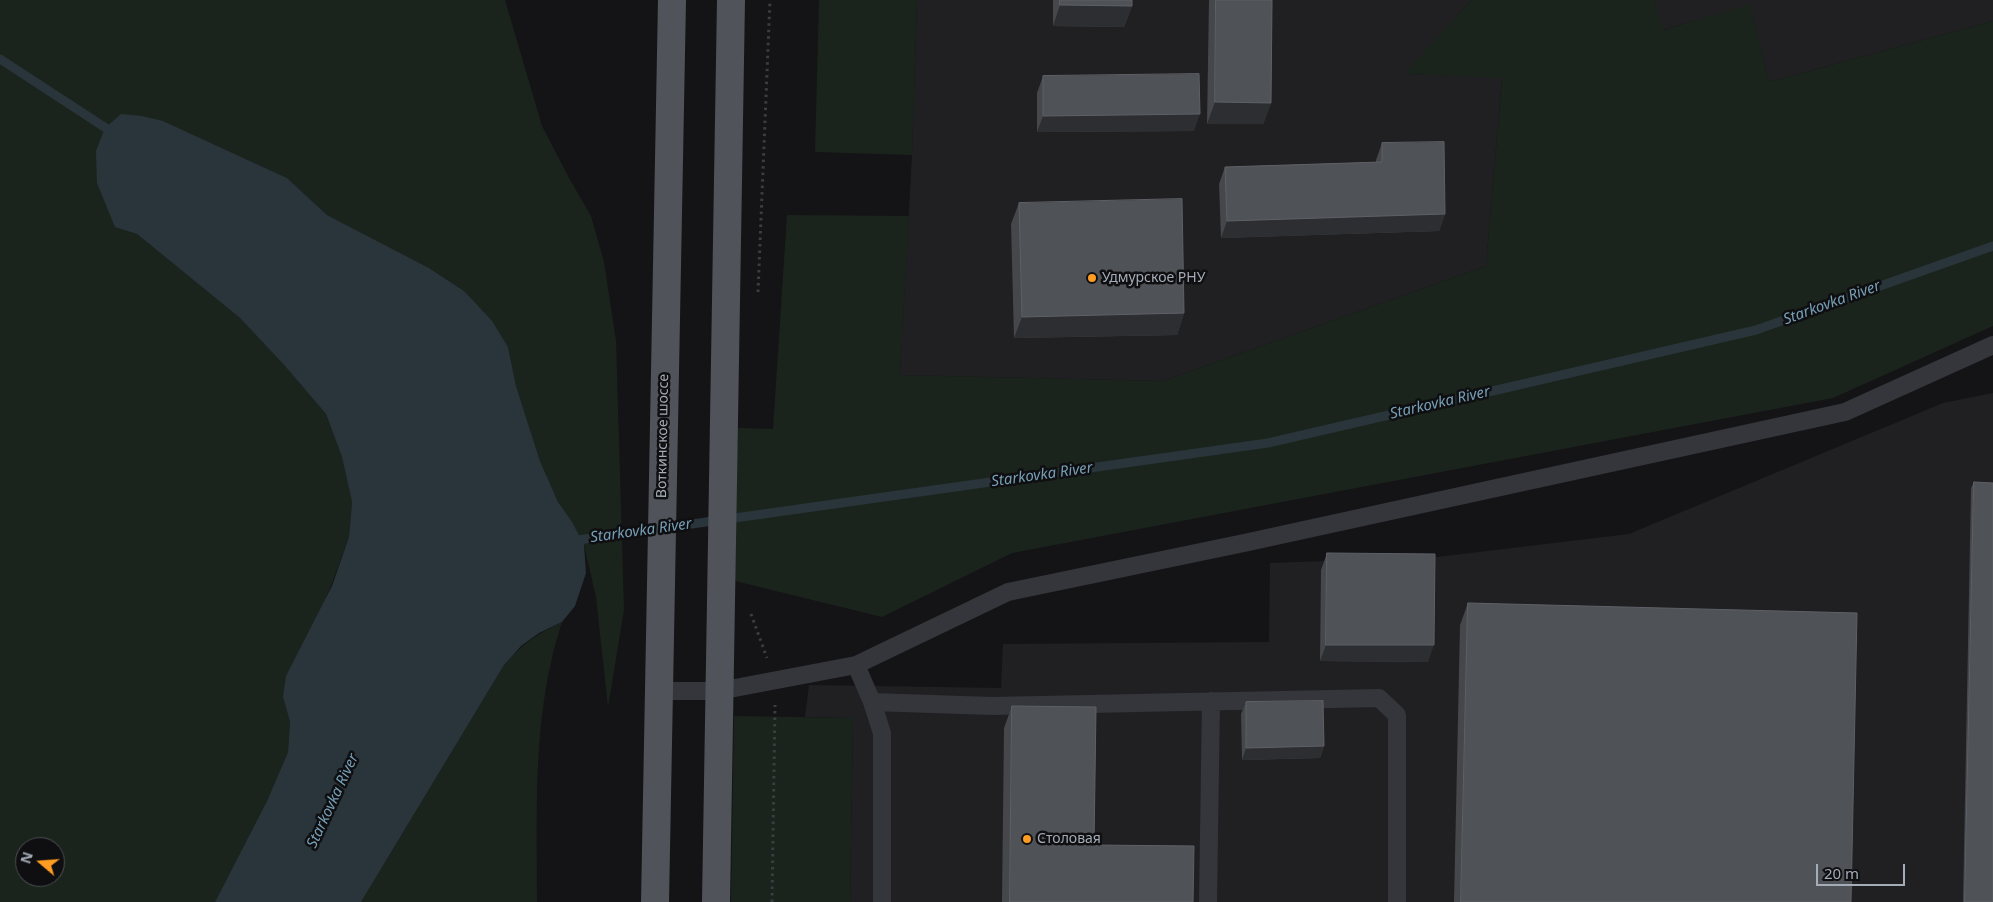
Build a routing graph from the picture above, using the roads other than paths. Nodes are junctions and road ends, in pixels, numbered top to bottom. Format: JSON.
{"nodes":[{"id":1,"x":672,"y":0,"type":"edge"},
{"id":2,"x":731,"y":0,"type":"edge"},
{"id":3,"x":1993,"y":345,"type":"edge"},
{"id":4,"x":856,"y":665,"type":"junction"},
{"id":5,"x":658,"y":691,"type":"junction"},
{"id":6,"x":720,"y":691,"type":"junction"},
{"id":7,"x":1210,"y":701,"type":"junction"},
{"id":8,"x":872,"y":702,"type":"junction"},
{"id":9,"x":655,"y":902,"type":"edge"},
{"id":10,"x":716,"y":902,"type":"edge"},
{"id":11,"x":882,"y":902,"type":"edge"},
{"id":12,"x":1208,"y":902,"type":"edge"},
{"id":13,"x":1398,"y":902,"type":"edge"}],
"edges":[{"from":1,"to":5,"type":"main road","name":"Воткинское шоссе"},
{"from":2,"to":6,"type":"main road"},
{"from":3,"to":4,"type":"lane"},
{"from":4,"to":6,"type":"lane"},
{"from":4,"to":8,"type":"lane"},
{"from":5,"to":6,"type":"lane"},
{"from":5,"to":9,"type":"main road","name":"Воткинское шоссе"},
{"from":6,"to":10,"type":"main road"},
{"from":7,"to":8,"type":"lane"},
{"from":7,"to":12,"type":"lane"},
{"from":7,"to":13,"type":"lane"},
{"from":8,"to":11,"type":"lane"}]}
